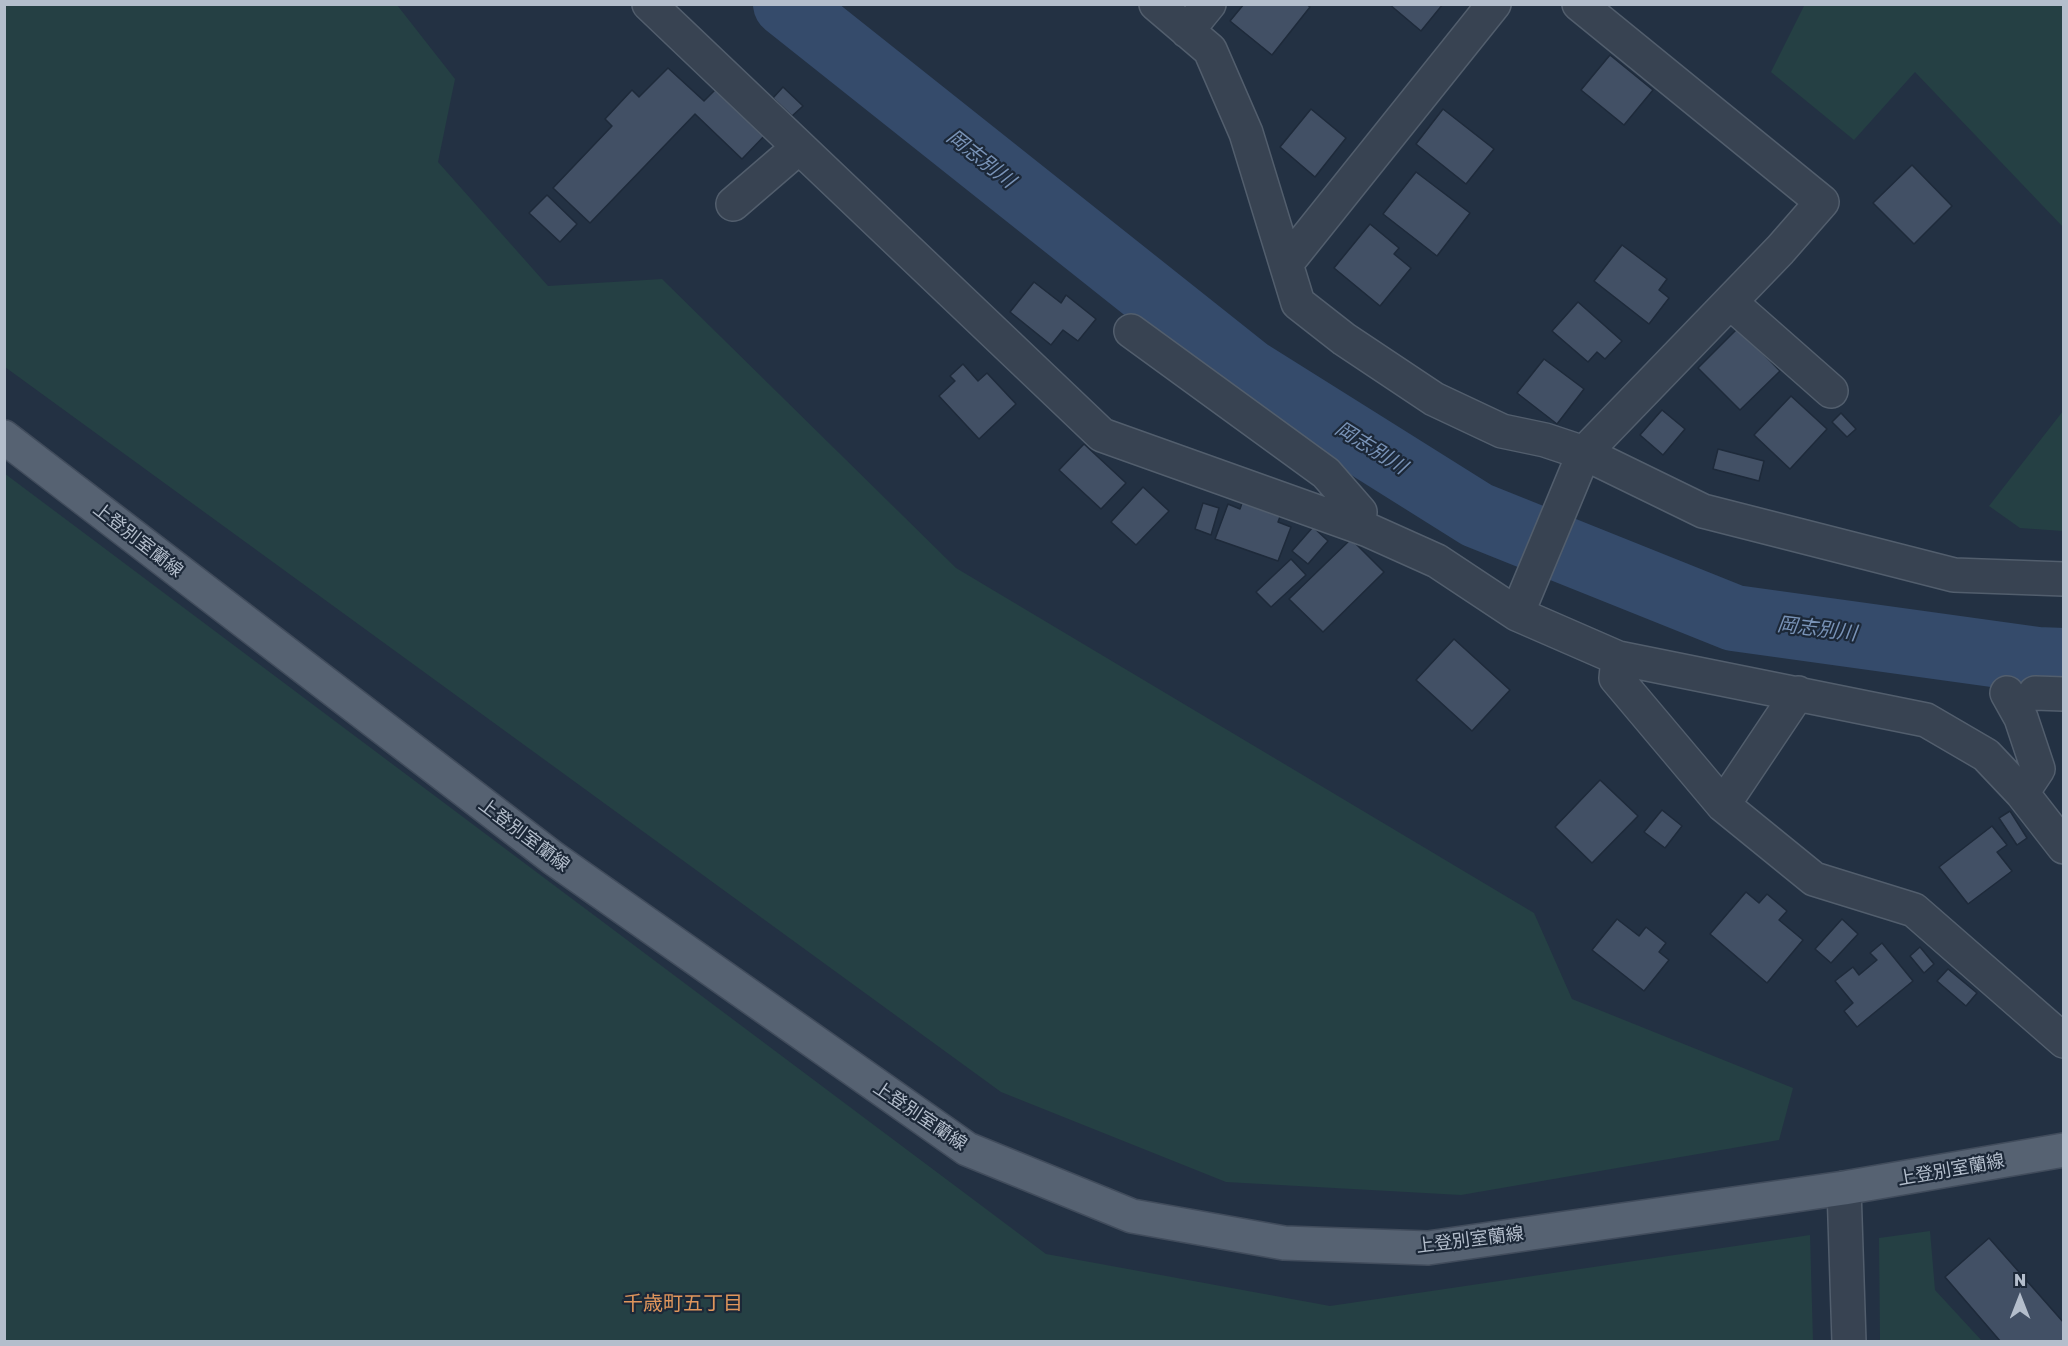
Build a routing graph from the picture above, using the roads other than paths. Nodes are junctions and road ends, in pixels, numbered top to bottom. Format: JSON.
{"nodes":[{"id":1,"x":649,"y":4,"type":"edge"},
{"id":2,"x":1156,"y":4,"type":"edge"},
{"id":3,"x":1209,"y":4,"type":"edge"},
{"id":4,"x":1494,"y":4,"type":"edge"},
{"id":5,"x":1579,"y":4,"type":"edge"},
{"id":6,"x":1187,"y":31,"type":"junction"},
{"id":7,"x":798,"y":148,"type":"junction"},
{"id":8,"x":733,"y":204,"type":"dead end"},
{"id":9,"x":1286,"y":264,"type":"junction"},
{"id":10,"x":1730,"y":302,"type":"junction"},
{"id":11,"x":1131,"y":331,"type":"dead end"},
{"id":12,"x":1832,"y":391,"type":"dead end"},
{"id":13,"x":4,"y":437,"type":"edge"},
{"id":14,"x":1579,"y":465,"type":"junction"},
{"id":15,"x":1359,"y":526,"type":"junction"},
{"id":16,"x":2064,"y":579,"type":"edge"},
{"id":17,"x":1517,"y":614,"type":"junction"},
{"id":18,"x":1618,"y":658,"type":"junction"},
{"id":19,"x":1798,"y":693,"type":"junction"},
{"id":20,"x":2035,"y":694,"type":"edge"},
{"id":21,"x":2022,"y":793,"type":"junction"},
{"id":22,"x":1723,"y":805,"type":"junction"},
{"id":23,"x":2064,"y":847,"type":"edge"},
{"id":24,"x":2064,"y":1041,"type":"edge"},
{"id":25,"x":2064,"y":1150,"type":"edge"},
{"id":26,"x":1844,"y":1188,"type":"junction"},
{"id":27,"x":1849,"y":1341,"type":"edge"}],
"edges":[{"from":1,"to":7,"type":"street"},
{"from":2,"to":6,"type":"street"},
{"from":3,"to":6,"type":"street"},
{"from":4,"to":9,"type":"street"},
{"from":5,"to":10,"type":"street"},
{"from":6,"to":9,"type":"street"},
{"from":7,"to":8,"type":"street"},
{"from":7,"to":15,"type":"street"},
{"from":9,"to":14,"type":"street"},
{"from":10,"to":12,"type":"street"},
{"from":10,"to":14,"type":"street"},
{"from":11,"to":15,"type":"street"},
{"from":13,"to":26,"type":"main road","name":"上登別室蘭線"},
{"from":14,"to":16,"type":"street"},
{"from":14,"to":17,"type":"street"},
{"from":15,"to":17,"type":"street"},
{"from":17,"to":18,"type":"street"},
{"from":18,"to":19,"type":"street"},
{"from":18,"to":22,"type":"street"},
{"from":19,"to":21,"type":"street"},
{"from":19,"to":22,"type":"street"},
{"from":20,"to":21,"type":"street"},
{"from":21,"to":23,"type":"street"},
{"from":22,"to":24,"type":"street"},
{"from":25,"to":26,"type":"main road","name":"上登別室蘭線"},
{"from":26,"to":27,"type":"street"}]}
